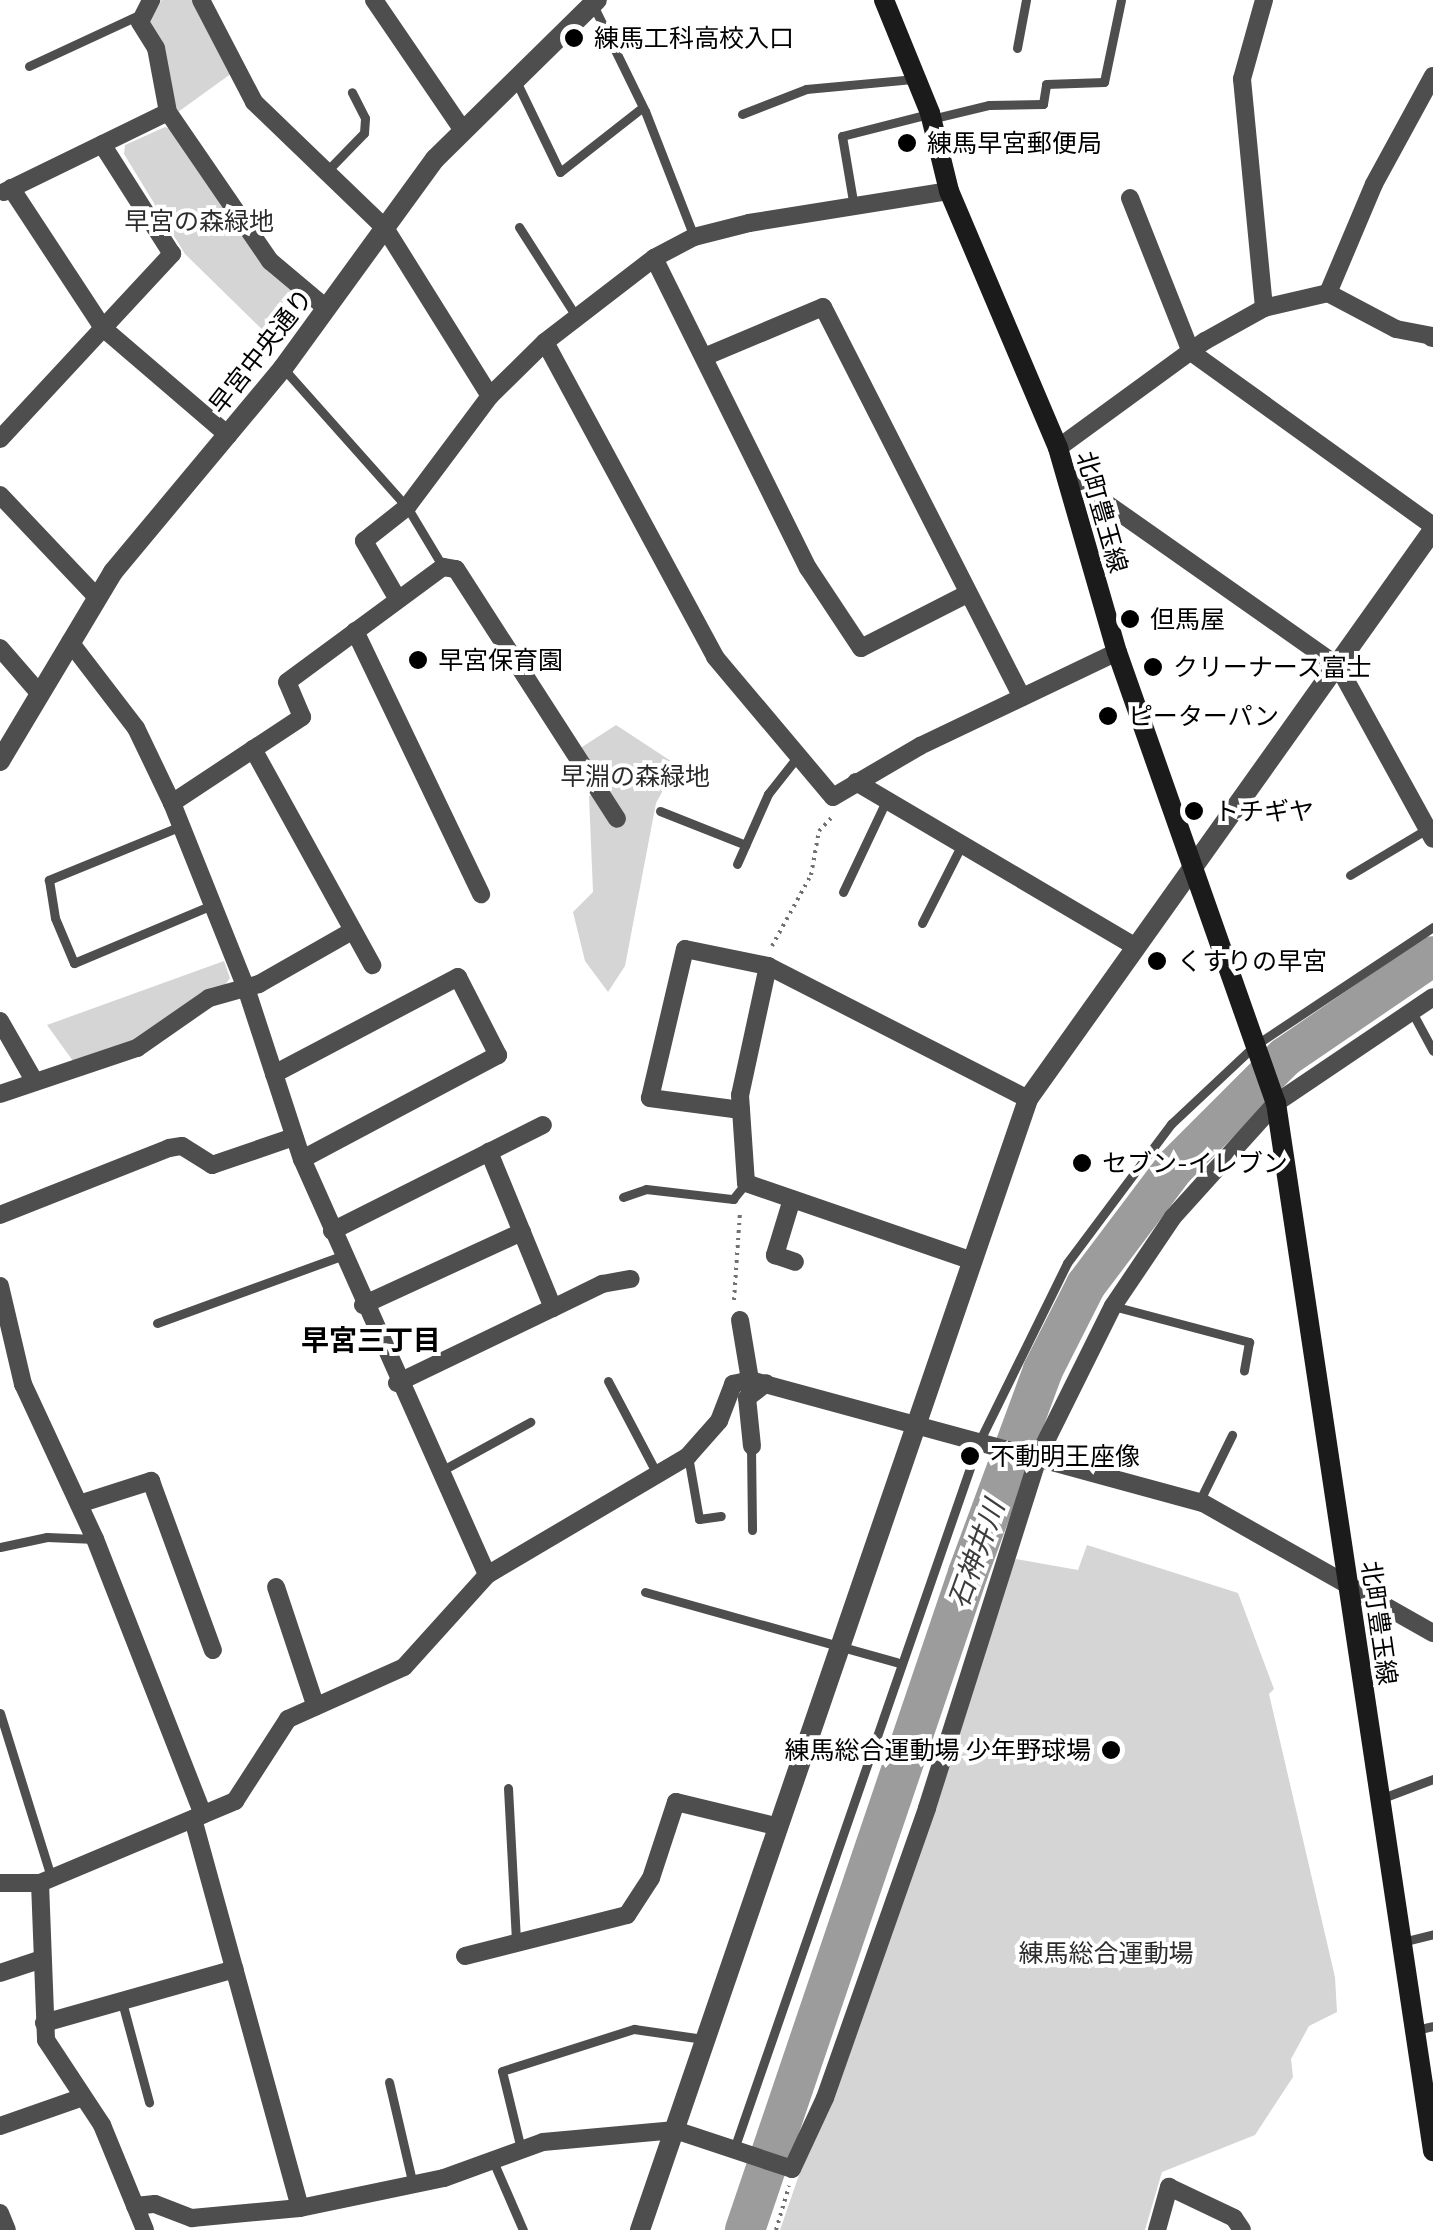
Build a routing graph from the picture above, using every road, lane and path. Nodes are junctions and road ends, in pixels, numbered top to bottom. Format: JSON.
{"nodes":[{"id":1,"x":201,"y":0,"type":"edge"},
{"id":2,"x":374,"y":0,"type":"edge"},
{"id":3,"x":884,"y":0,"type":"edge"},
{"id":4,"x":1026,"y":0,"type":"edge"},
{"id":5,"x":1121,"y":0,"type":"edge"},
{"id":6,"x":1264,"y":0,"type":"edge"},
{"id":7,"x":595,"y":2,"type":"edge"},
{"id":8,"x":145,"y":8,"type":"edge"},
{"id":9,"x":1017,"y":48,"type":"dead end"},
{"id":10,"x":29,"y":66,"type":"dead end"},
{"id":11,"x":1433,"y":76,"type":"edge"},
{"id":12,"x":916,"y":78,"type":"junction"},
{"id":13,"x":514,"y":79,"type":"junction"},
{"id":14,"x":352,"y":92,"type":"dead end"},
{"id":15,"x":642,"y":106,"type":"junction"},
{"id":16,"x":168,"y":112,"type":"junction"},
{"id":17,"x":742,"y":114,"type":"dead end"},
{"id":18,"x":931,"y":116,"type":"junction"},
{"id":19,"x":462,"y":129,"type":"junction"},
{"id":20,"x":102,"y":144,"type":"junction"},
{"id":21,"x":326,"y":172,"type":"junction"},
{"id":22,"x":6,"y":191,"type":"edge"},
{"id":23,"x":949,"y":191,"type":"junction"},
{"id":24,"x":1130,"y":198,"type":"dead end"},
{"id":25,"x":854,"y":207,"type":"junction"},
{"id":26,"x":520,"y":227,"type":"dead end"},
{"id":27,"x":385,"y":228,"type":"junction"},
{"id":28,"x":694,"y":236,"type":"junction"},
{"id":29,"x":654,"y":258,"type":"junction"},
{"id":30,"x":1328,"y":294,"type":"junction"},
{"id":31,"x":326,"y":308,"type":"junction"},
{"id":32,"x":1264,"y":308,"type":"junction"},
{"id":33,"x":576,"y":316,"type":"junction"},
{"id":34,"x":103,"y":328,"type":"junction"},
{"id":35,"x":1433,"y":337,"type":"edge"},
{"id":36,"x":545,"y":342,"type":"junction"},
{"id":37,"x":1191,"y":352,"type":"junction"},
{"id":38,"x":704,"y":356,"type":"junction"},
{"id":39,"x":283,"y":368,"type":"junction"},
{"id":40,"x":490,"y":396,"type":"junction"},
{"id":41,"x":228,"y":434,"type":"junction"},
{"id":42,"x":0,"y":439,"type":"edge"},
{"id":43,"x":1058,"y":448,"type":"junction"},
{"id":44,"x":1066,"y":475,"type":"junction"},
{"id":45,"x":0,"y":496,"type":"edge"},
{"id":46,"x":407,"y":507,"type":"junction"},
{"id":47,"x":1433,"y":528,"type":"edge"},
{"id":48,"x":443,"y":566,"type":"junction"},
{"id":49,"x":965,"y":595,"type":"junction"},
{"id":50,"x":96,"y":596,"type":"junction"},
{"id":51,"x":397,"y":598,"type":"junction"},
{"id":52,"x":355,"y":630,"type":"junction"},
{"id":53,"x":70,"y":642,"type":"junction"},
{"id":54,"x":0,"y":648,"type":"edge"},
{"id":55,"x":1117,"y":652,"type":"junction"},
{"id":56,"x":1338,"y":666,"type":"junction"},
{"id":57,"x":40,"y":694,"type":"junction"},
{"id":58,"x":1022,"y":697,"type":"junction"},
{"id":59,"x":253,"y":749,"type":"junction"},
{"id":60,"x":798,"y":756,"type":"junction"},
{"id":61,"x":0,"y":761,"type":"edge"},
{"id":62,"x":856,"y":782,"type":"junction"},
{"id":63,"x":833,"y":797,"type":"junction"},
{"id":64,"x":887,"y":800,"type":"junction"},
{"id":65,"x":172,"y":803,"type":"junction"},
{"id":66,"x":660,"y":811,"type":"dead end"},
{"id":67,"x":618,"y":819,"type":"dead end"},
{"id":68,"x":181,"y":826,"type":"junction"},
{"id":69,"x":1430,"y":834,"type":"edge"},
{"id":70,"x":962,"y":844,"type":"junction"},
{"id":71,"x":746,"y":845,"type":"junction"},
{"id":72,"x":737,"y":864,"type":"dead end"},
{"id":73,"x":1195,"y":870,"type":"junction"},
{"id":74,"x":1350,"y":875,"type":"dead end"},
{"id":75,"x":842,"y":892,"type":"dead end"},
{"id":76,"x":481,"y":894,"type":"dead end"},
{"id":77,"x":212,"y":905,"type":"junction"},
{"id":78,"x":922,"y":923,"type":"dead end"},
{"id":79,"x":1433,"y":928,"type":"edge"},
{"id":80,"x":352,"y":931,"type":"junction"},
{"id":81,"x":1134,"y":946,"type":"junction"},
{"id":82,"x":372,"y":966,"type":"dead end"},
{"id":83,"x":768,"y":966,"type":"junction"},
{"id":84,"x":246,"y":988,"type":"junction"},
{"id":85,"x":1433,"y":996,"type":"edge"},
{"id":86,"x":1410,"y":1010,"type":"junction"},
{"id":87,"x":0,"y":1021,"type":"edge"},
{"id":88,"x":1254,"y":1046,"type":"junction"},
{"id":89,"x":1433,"y":1051,"type":"edge"},
{"id":90,"x":274,"y":1074,"type":"junction"},
{"id":91,"x":36,"y":1082,"type":"junction"},
{"id":92,"x":0,"y":1094,"type":"edge"},
{"id":93,"x":1028,"y":1100,"type":"junction"},
{"id":94,"x":1276,"y":1103,"type":"junction"},
{"id":95,"x":741,"y":1110,"type":"junction"},
{"id":96,"x":543,"y":1125,"type":"dead end"},
{"id":97,"x":294,"y":1137,"type":"junction"},
{"id":98,"x":490,"y":1152,"type":"junction"},
{"id":99,"x":302,"y":1160,"type":"junction"},
{"id":100,"x":743,"y":1187,"type":"junction"},
{"id":101,"x":623,"y":1198,"type":"dead end"},
{"id":102,"x":792,"y":1198,"type":"junction"},
{"id":103,"x":0,"y":1214,"type":"edge"},
{"id":104,"x":332,"y":1232,"type":"junction"},
{"id":105,"x":522,"y":1232,"type":"junction"},
{"id":106,"x":344,"y":1255,"type":"junction"},
{"id":107,"x":972,"y":1260,"type":"junction"},
{"id":108,"x":795,"y":1262,"type":"dead end"},
{"id":109,"x":631,"y":1279,"type":"dead end"},
{"id":110,"x":0,"y":1286,"type":"edge"},
{"id":111,"x":363,"y":1305,"type":"junction"},
{"id":112,"x":1112,"y":1306,"type":"junction"},
{"id":113,"x":554,"y":1308,"type":"junction"},
{"id":114,"x":740,"y":1320,"type":"joint"},
{"id":115,"x":156,"y":1323,"type":"dead end"},
{"id":116,"x":6,"y":1327,"type":"edge"},
{"id":117,"x":1244,"y":1372,"type":"dead end"},
{"id":118,"x":608,"y":1381,"type":"dead end"},
{"id":119,"x":758,"y":1381,"type":"junction"},
{"id":120,"x":397,"y":1383,"type":"junction"},
{"id":121,"x":530,"y":1422,"type":"dead end"},
{"id":122,"x":916,"y":1424,"type":"junction"},
{"id":123,"x":1232,"y":1436,"type":"dead end"},
{"id":124,"x":984,"y":1443,"type":"junction"},
{"id":125,"x":752,"y":1446,"type":"joint"},
{"id":126,"x":1034,"y":1454,"type":"junction"},
{"id":127,"x":688,"y":1456,"type":"junction"},
{"id":128,"x":441,"y":1470,"type":"junction"},
{"id":129,"x":659,"y":1478,"type":"junction"},
{"id":130,"x":1200,"y":1502,"type":"junction"},
{"id":131,"x":78,"y":1504,"type":"junction"},
{"id":132,"x":721,"y":1516,"type":"dead end"},
{"id":133,"x":752,"y":1530,"type":"dead end"},
{"id":134,"x":95,"y":1539,"type":"junction"},
{"id":135,"x":0,"y":1547,"type":"edge"},
{"id":136,"x":487,"y":1575,"type":"junction"},
{"id":137,"x":1348,"y":1587,"type":"junction"},
{"id":138,"x":276,"y":1588,"type":"dead end"},
{"id":139,"x":645,"y":1592,"type":"dead end"},
{"id":140,"x":1433,"y":1633,"type":"edge"},
{"id":141,"x":840,"y":1646,"type":"junction"},
{"id":142,"x":213,"y":1650,"type":"dead end"},
{"id":143,"x":896,"y":1662,"type":"dead end"},
{"id":144,"x":316,"y":1706,"type":"junction"},
{"id":145,"x":0,"y":1714,"type":"edge"},
{"id":146,"x":1433,"y":1778,"type":"edge"},
{"id":147,"x":508,"y":1788,"type":"dead end"},
{"id":148,"x":1380,"y":1799,"type":"junction"},
{"id":149,"x":198,"y":1817,"type":"junction"},
{"id":150,"x":779,"y":1827,"type":"junction"},
{"id":151,"x":45,"y":1879,"type":"junction"},
{"id":152,"x":0,"y":1883,"type":"edge"},
{"id":153,"x":1433,"y":1934,"type":"edge"},
{"id":154,"x":1401,"y":1942,"type":"junction"},
{"id":155,"x":516,"y":1943,"type":"junction"},
{"id":156,"x":465,"y":1956,"type":"dead end"},
{"id":157,"x":42,"y":1959,"type":"junction"},
{"id":158,"x":236,"y":1969,"type":"junction"},
{"id":159,"x":0,"y":1973,"type":"edge"},
{"id":160,"x":122,"y":2002,"type":"junction"},
{"id":161,"x":44,"y":2023,"type":"junction"},
{"id":162,"x":1424,"y":2028,"type":"edge"},
{"id":163,"x":706,"y":2040,"type":"junction"},
{"id":164,"x":389,"y":2082,"type":"dead end"},
{"id":165,"x":80,"y":2098,"type":"junction"},
{"id":166,"x":149,"y":2102,"type":"dead end"},
{"id":167,"x":0,"y":2126,"type":"edge"},
{"id":168,"x":675,"y":2130,"type":"junction"},
{"id":169,"x":1432,"y":2139,"type":"edge"},
{"id":170,"x":520,"y":2148,"type":"junction"},
{"id":171,"x":1433,"y":2151,"type":"edge"},
{"id":172,"x":733,"y":2152,"type":"junction"},
{"id":173,"x":493,"y":2160,"type":"junction"},
{"id":174,"x":792,"y":2170,"type":"junction"},
{"id":175,"x":413,"y":2185,"type":"junction"},
{"id":176,"x":135,"y":2206,"type":"junction"},
{"id":177,"x":300,"y":2208,"type":"junction"},
{"id":178,"x":0,"y":2213,"type":"edge"},
{"id":179,"x":7,"y":2230,"type":"edge"},
{"id":180,"x":144,"y":2230,"type":"edge"},
{"id":181,"x":523,"y":2230,"type":"edge"},
{"id":182,"x":640,"y":2230,"type":"edge"},
{"id":183,"x":776,"y":2230,"type":"edge"},
{"id":184,"x":1157,"y":2230,"type":"edge"},
{"id":185,"x":1242,"y":2230,"type":"edge"}],
"edges":[{"from":1,"to":21,"type":"street"},
{"from":2,"to":19,"type":"street"},
{"from":3,"to":12,"type":"main road","name":"北町豊玉線"},
{"from":4,"to":9,"type":"lane"},
{"from":5,"to":18,"type":"lane"},
{"from":6,"to":32,"type":"street"},
{"from":7,"to":13,"type":"street","name":"早宮中央通り"},
{"from":7,"to":15,"type":"lane"},
{"from":8,"to":10,"type":"lane"},
{"from":8,"to":16,"type":"street"},
{"from":11,"to":30,"type":"street"},
{"from":12,"to":17,"type":"lane"},
{"from":12,"to":18,"type":"main road","name":"北町豊玉線"},
{"from":13,"to":15,"type":"lane"},
{"from":13,"to":19,"type":"street","name":"早宮中央通り"},
{"from":14,"to":21,"type":"lane"},
{"from":15,"to":28,"type":"lane"},
{"from":16,"to":20,"type":"street"},
{"from":16,"to":31,"type":"street"},
{"from":18,"to":23,"type":"main road","name":"北町豊玉線"},
{"from":18,"to":25,"type":"lane"},
{"from":19,"to":27,"type":"street","name":"早宮中央通り"},
{"from":20,"to":22,"type":"street"},
{"from":20,"to":34,"type":"street"},
{"from":21,"to":27,"type":"street"},
{"from":22,"to":34,"type":"street"},
{"from":23,"to":25,"type":"street"},
{"from":23,"to":43,"type":"main road","name":"北町豊玉線"},
{"from":24,"to":37,"type":"street"},
{"from":25,"to":28,"type":"street"},
{"from":26,"to":33,"type":"lane"},
{"from":27,"to":31,"type":"street","name":"早宮中央通り"},
{"from":27,"to":40,"type":"street"},
{"from":28,"to":29,"type":"street"},
{"from":29,"to":33,"type":"street"},
{"from":29,"to":38,"type":"street"},
{"from":30,"to":32,"type":"street"},
{"from":30,"to":35,"type":"street"},
{"from":31,"to":39,"type":"street","name":"早宮中央通り"},
{"from":32,"to":37,"type":"street"},
{"from":33,"to":36,"type":"street"},
{"from":34,"to":41,"type":"street"},
{"from":34,"to":42,"type":"street"},
{"from":36,"to":40,"type":"street"},
{"from":36,"to":60,"type":"street"},
{"from":37,"to":43,"type":"street"},
{"from":37,"to":47,"type":"street"},
{"from":38,"to":49,"type":"street"},
{"from":38,"to":49,"type":"street"},
{"from":39,"to":41,"type":"street","name":"早宮中央通り"},
{"from":39,"to":46,"type":"lane"},
{"from":40,"to":46,"type":"street"},
{"from":41,"to":50,"type":"street","name":"早宮中央通り"},
{"from":43,"to":44,"type":"main road","name":"北町豊玉線"},
{"from":44,"to":55,"type":"main road","name":"北町豊玉線"},
{"from":44,"to":56,"type":"street"},
{"from":45,"to":50,"type":"street"},
{"from":46,"to":48,"type":"lane"},
{"from":46,"to":51,"type":"street"},
{"from":47,"to":56,"type":"street"},
{"from":48,"to":51,"type":"street"},
{"from":48,"to":67,"type":"street"},
{"from":49,"to":58,"type":"street"},
{"from":50,"to":53,"type":"street","name":"早宮中央通り"},
{"from":51,"to":52,"type":"street"},
{"from":52,"to":59,"type":"street"},
{"from":52,"to":76,"type":"street"},
{"from":53,"to":57,"type":"street","name":"早宮中央通り"},
{"from":53,"to":65,"type":"street"},
{"from":54,"to":57,"type":"street"},
{"from":55,"to":58,"type":"street"},
{"from":55,"to":73,"type":"main road","name":"北町豊玉線"},
{"from":56,"to":69,"type":"street"},
{"from":56,"to":73,"type":"street"},
{"from":57,"to":61,"type":"street","name":"早宮中央通り"},
{"from":58,"to":62,"type":"street"},
{"from":59,"to":65,"type":"street"},
{"from":59,"to":80,"type":"street"},
{"from":60,"to":63,"type":"street"},
{"from":60,"to":71,"type":"lane"},
{"from":62,"to":63,"type":"street"},
{"from":62,"to":64,"type":"street"},
{"from":63,"to":83,"type":"path"},
{"from":64,"to":70,"type":"street"},
{"from":64,"to":75,"type":"lane"},
{"from":65,"to":68,"type":"street"},
{"from":66,"to":71,"type":"lane"},
{"from":68,"to":77,"type":"street"},
{"from":68,"to":77,"type":"lane"},
{"from":69,"to":74,"type":"lane"},
{"from":70,"to":78,"type":"lane"},
{"from":70,"to":81,"type":"street"},
{"from":71,"to":72,"type":"lane"},
{"from":73,"to":81,"type":"street"},
{"from":73,"to":88,"type":"main road","name":"北町豊玉線"},
{"from":77,"to":84,"type":"street"},
{"from":79,"to":88,"type":"lane"},
{"from":80,"to":82,"type":"street"},
{"from":80,"to":84,"type":"street"},
{"from":81,"to":93,"type":"street"},
{"from":83,"to":93,"type":"street"},
{"from":83,"to":95,"type":"street"},
{"from":83,"to":95,"type":"street"},
{"from":84,"to":90,"type":"street"},
{"from":84,"to":91,"type":"street"},
{"from":85,"to":86,"type":"street"},
{"from":86,"to":89,"type":"lane"},
{"from":86,"to":94,"type":"street"},
{"from":87,"to":91,"type":"street"},
{"from":88,"to":94,"type":"main road","name":"北町豊玉線"},
{"from":88,"to":124,"type":"lane"},
{"from":90,"to":97,"type":"street"},
{"from":90,"to":99,"type":"street"},
{"from":91,"to":92,"type":"street"},
{"from":93,"to":107,"type":"street"},
{"from":94,"to":112,"type":"street"},
{"from":94,"to":137,"type":"main road","name":"北町豊玉線"},
{"from":95,"to":100,"type":"street"},
{"from":96,"to":98,"type":"street"},
{"from":97,"to":99,"type":"street"},
{"from":97,"to":103,"type":"street"},
{"from":98,"to":104,"type":"street"},
{"from":98,"to":105,"type":"street"},
{"from":99,"to":104,"type":"street"},
{"from":100,"to":101,"type":"lane"},
{"from":100,"to":102,"type":"street"},
{"from":100,"to":114,"type":"path"},
{"from":102,"to":107,"type":"street"},
{"from":102,"to":108,"type":"street"},
{"from":104,"to":106,"type":"street"},
{"from":105,"to":111,"type":"street"},
{"from":105,"to":113,"type":"street"},
{"from":106,"to":111,"type":"street"},
{"from":106,"to":115,"type":"lane"},
{"from":107,"to":122,"type":"street"},
{"from":109,"to":113,"type":"street"},
{"from":110,"to":116,"type":"street"},
{"from":111,"to":120,"type":"street"},
{"from":112,"to":117,"type":"lane"},
{"from":112,"to":126,"type":"street"},
{"from":113,"to":120,"type":"street"},
{"from":114,"to":119,"type":"street"},
{"from":116,"to":131,"type":"street"},
{"from":118,"to":129,"type":"lane"},
{"from":119,"to":122,"type":"street"},
{"from":119,"to":125,"type":"street"},
{"from":119,"to":127,"type":"street"},
{"from":120,"to":128,"type":"street"},
{"from":121,"to":128,"type":"lane"},
{"from":122,"to":124,"type":"street"},
{"from":122,"to":141,"type":"street"},
{"from":123,"to":130,"type":"lane"},
{"from":124,"to":126,"type":"street"},
{"from":124,"to":172,"type":"lane"},
{"from":125,"to":133,"type":"lane"},
{"from":126,"to":130,"type":"street"},
{"from":126,"to":174,"type":"street"},
{"from":127,"to":129,"type":"street"},
{"from":127,"to":132,"type":"lane"},
{"from":128,"to":136,"type":"street"},
{"from":129,"to":136,"type":"street"},
{"from":130,"to":137,"type":"street"},
{"from":131,"to":134,"type":"street"},
{"from":131,"to":142,"type":"street"},
{"from":134,"to":135,"type":"lane"},
{"from":134,"to":149,"type":"street"},
{"from":136,"to":144,"type":"street"},
{"from":137,"to":140,"type":"street"},
{"from":137,"to":148,"type":"main road","name":"北町豊玉線"},
{"from":138,"to":144,"type":"street"},
{"from":139,"to":141,"type":"lane"},
{"from":141,"to":143,"type":"lane"},
{"from":141,"to":150,"type":"street"},
{"from":144,"to":149,"type":"street"},
{"from":145,"to":151,"type":"lane"},
{"from":146,"to":148,"type":"lane"},
{"from":147,"to":155,"type":"lane"},
{"from":148,"to":154,"type":"main road","name":"北町豊玉線"},
{"from":149,"to":151,"type":"street"},
{"from":149,"to":158,"type":"street"},
{"from":150,"to":155,"type":"street"},
{"from":150,"to":163,"type":"street"},
{"from":151,"to":152,"type":"street"},
{"from":151,"to":157,"type":"street"},
{"from":153,"to":154,"type":"lane"},
{"from":154,"to":162,"type":"main road","name":"北町豊玉線"},
{"from":155,"to":156,"type":"street"},
{"from":157,"to":159,"type":"street"},
{"from":157,"to":161,"type":"street"},
{"from":158,"to":160,"type":"street"},
{"from":158,"to":177,"type":"street"},
{"from":160,"to":161,"type":"street"},
{"from":160,"to":166,"type":"lane"},
{"from":161,"to":165,"type":"street"},
{"from":162,"to":169,"type":"main road","name":"北町豊玉線"},
{"from":163,"to":168,"type":"street"},
{"from":163,"to":170,"type":"lane"},
{"from":164,"to":175,"type":"lane"},
{"from":165,"to":167,"type":"street"},
{"from":165,"to":176,"type":"street"},
{"from":168,"to":170,"type":"street"},
{"from":168,"to":172,"type":"street"},
{"from":168,"to":182,"type":"street"},
{"from":169,"to":171,"type":"main road","name":"北町豊玉線"},
{"from":170,"to":173,"type":"street"},
{"from":172,"to":174,"type":"street"},
{"from":173,"to":175,"type":"street"},
{"from":173,"to":181,"type":"lane"},
{"from":174,"to":183,"type":"path"},
{"from":175,"to":177,"type":"street"},
{"from":176,"to":177,"type":"street"},
{"from":176,"to":180,"type":"street"},
{"from":178,"to":179,"type":"street"},
{"from":184,"to":185,"type":"street"}]}
